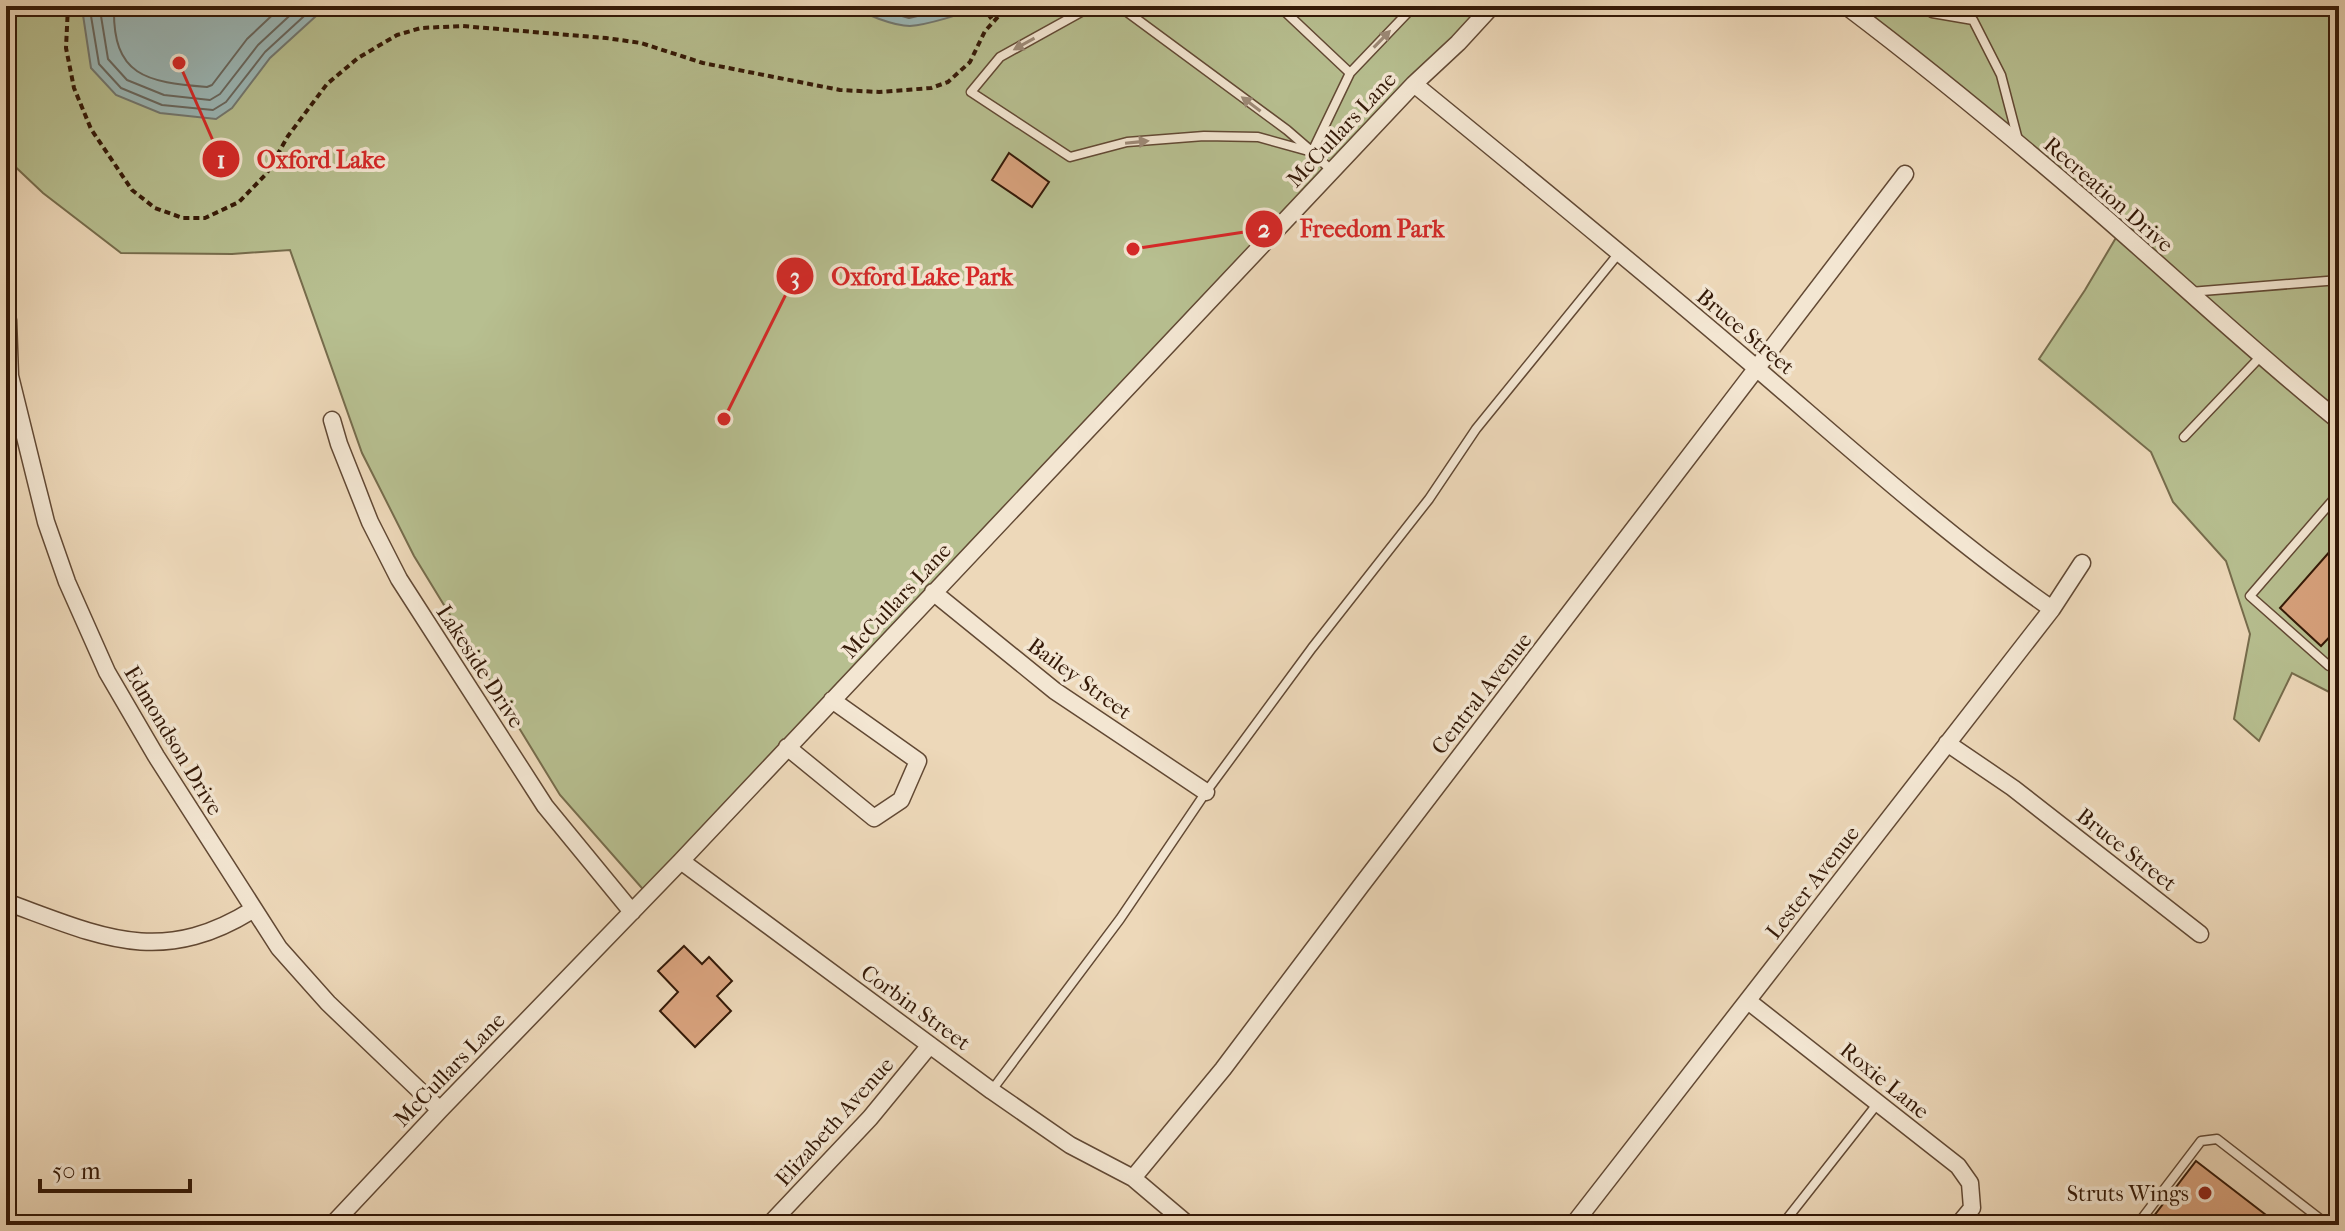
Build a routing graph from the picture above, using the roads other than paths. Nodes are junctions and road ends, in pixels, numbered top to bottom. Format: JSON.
{"nodes":[{"id":1,"x":1092,"y":6,"type":"edge"},
{"id":2,"x":1119,"y":6,"type":"edge"},
{"id":3,"x":1279,"y":6,"type":"edge"},
{"id":4,"x":1414,"y":6,"type":"edge"},
{"id":5,"x":1492,"y":6,"type":"edge"},
{"id":6,"x":1846,"y":6,"type":"edge"},
{"id":7,"x":1932,"y":13,"type":"dead end"},
{"id":8,"x":1350,"y":73,"type":"junction"},
{"id":9,"x":1414,"y":84,"type":"junction"},
{"id":10,"x":2019,"y":145,"type":"junction"},
{"id":11,"x":1312,"y":152,"type":"junction"},
{"id":12,"x":1333,"y":171,"type":"junction"},
{"id":13,"x":1905,"y":174,"type":"dead end"},
{"id":14,"x":1619,"y":252,"type":"junction"},
{"id":15,"x":2339,"y":280,"type":"edge"},
{"id":16,"x":2189,"y":292,"type":"junction"},
{"id":17,"x":8,"y":320,"type":"dead end"},
{"id":18,"x":2262,"y":354,"type":"junction"},
{"id":19,"x":1756,"y":368,"type":"junction"},
{"id":20,"x":2337,"y":415,"type":"edge"},
{"id":21,"x":332,"y":420,"type":"dead end"},
{"id":22,"x":2184,"y":437,"type":"dead end"},
{"id":23,"x":2339,"y":493,"type":"edge"},
{"id":24,"x":2082,"y":563,"type":"dead end"},
{"id":25,"x":933,"y":592,"type":"junction"},
{"id":26,"x":2052,"y":609,"type":"junction"},
{"id":27,"x":2339,"y":665,"type":"edge"},
{"id":28,"x":832,"y":700,"type":"junction"},
{"id":29,"x":1947,"y":743,"type":"junction"},
{"id":30,"x":787,"y":747,"type":"junction"},
{"id":31,"x":1206,"y":792,"type":"junction"},
{"id":32,"x":681,"y":861,"type":"junction"},
{"id":33,"x":6,"y":902,"type":"edge"},
{"id":34,"x":254,"y":909,"type":"junction"},
{"id":35,"x":632,"y":912,"type":"junction"},
{"id":36,"x":2200,"y":934,"type":"dead end"},
{"id":37,"x":1748,"y":1001,"type":"junction"},
{"id":38,"x":930,"y":1045,"type":"junction"},
{"id":39,"x":992,"y":1091,"type":"junction"},
{"id":40,"x":1878,"y":1102,"type":"junction"},
{"id":41,"x":440,"y":1110,"type":"junction"},
{"id":42,"x":1133,"y":1178,"type":"junction"},
{"id":43,"x":6,"y":1221,"type":"edge"},
{"id":44,"x":20,"y":1225,"type":"edge"},
{"id":45,"x":332,"y":1225,"type":"edge"},
{"id":46,"x":769,"y":1225,"type":"edge"},
{"id":47,"x":1183,"y":1225,"type":"edge"},
{"id":48,"x":1573,"y":1225,"type":"edge"},
{"id":49,"x":1782,"y":1225,"type":"edge"},
{"id":50,"x":1958,"y":1225,"type":"edge"},
{"id":51,"x":2137,"y":1225,"type":"edge"},
{"id":52,"x":2328,"y":1225,"type":"edge"}],
"edges":[{"from":1,"to":11,"type":"lane","one_way":true},
{"from":11,"to":2,"type":"lane","one_way":true},
{"from":3,"to":8,"type":"lane"},
{"from":8,"to":4,"type":"lane","one_way":true},
{"from":5,"to":9,"type":"street","name":"McCullars Lane"},
{"from":6,"to":10,"type":"street","name":"Recreation Drive"},
{"from":7,"to":10,"type":"lane"},
{"from":8,"to":11,"type":"lane"},
{"from":9,"to":12,"type":"street","name":"McCullars Lane"},
{"from":9,"to":14,"type":"street","name":"Bruce Street"},
{"from":10,"to":16,"type":"street","name":"Recreation Drive"},
{"from":11,"to":12,"type":"lane"},
{"from":12,"to":25,"type":"street","name":"McCullars Lane"},
{"from":13,"to":19,"type":"street","name":"Central Avenue"},
{"from":14,"to":19,"type":"street","name":"Bruce Street"},
{"from":14,"to":31,"type":"lane"},
{"from":15,"to":16,"type":"lane"},
{"from":16,"to":18,"type":"street","name":"Recreation Drive"},
{"from":17,"to":34,"type":"street","name":"Edmondson Drive"},
{"from":18,"to":20,"type":"street","name":"Recreation Drive"},
{"from":18,"to":22,"type":"lane"},
{"from":19,"to":26,"type":"street","name":"Bruce Street"},
{"from":19,"to":42,"type":"street","name":"Central Avenue"},
{"from":21,"to":35,"type":"street","name":"Lakeside Drive"},
{"from":23,"to":27,"type":"lane"},
{"from":24,"to":26,"type":"street","name":"Lester Avenue"},
{"from":25,"to":28,"type":"street","name":"McCullars Lane"},
{"from":25,"to":31,"type":"street","name":"Bailey Street"},
{"from":26,"to":29,"type":"street","name":"Lester Avenue"},
{"from":28,"to":30,"type":"street","name":"McCullars Lane"},
{"from":28,"to":30,"type":"street"},
{"from":29,"to":36,"type":"street","name":"Bruce Street"},
{"from":29,"to":37,"type":"street","name":"Lester Avenue"},
{"from":30,"to":32,"type":"street","name":"McCullars Lane"},
{"from":31,"to":39,"type":"lane"},
{"from":32,"to":35,"type":"street","name":"McCullars Lane"},
{"from":32,"to":38,"type":"street","name":"Corbin Street"},
{"from":33,"to":34,"type":"street"},
{"from":34,"to":41,"type":"street","name":"Edmondson Drive"},
{"from":35,"to":41,"type":"street","name":"McCullars Lane"},
{"from":37,"to":40,"type":"street","name":"Roxie Lane"},
{"from":37,"to":48,"type":"street","name":"Lester Avenue"},
{"from":38,"to":39,"type":"street","name":"Corbin Street"},
{"from":38,"to":46,"type":"street","name":"Elizabeth Avenue"},
{"from":39,"to":42,"type":"street","name":"Corbin Street"},
{"from":40,"to":49,"type":"lane"},
{"from":40,"to":50,"type":"street","name":"Roxie Lane"},
{"from":41,"to":45,"type":"street","name":"McCullars Lane"},
{"from":42,"to":47,"type":"street"},
{"from":43,"to":44,"type":"street"},
{"from":51,"to":52,"type":"lane"}]}
